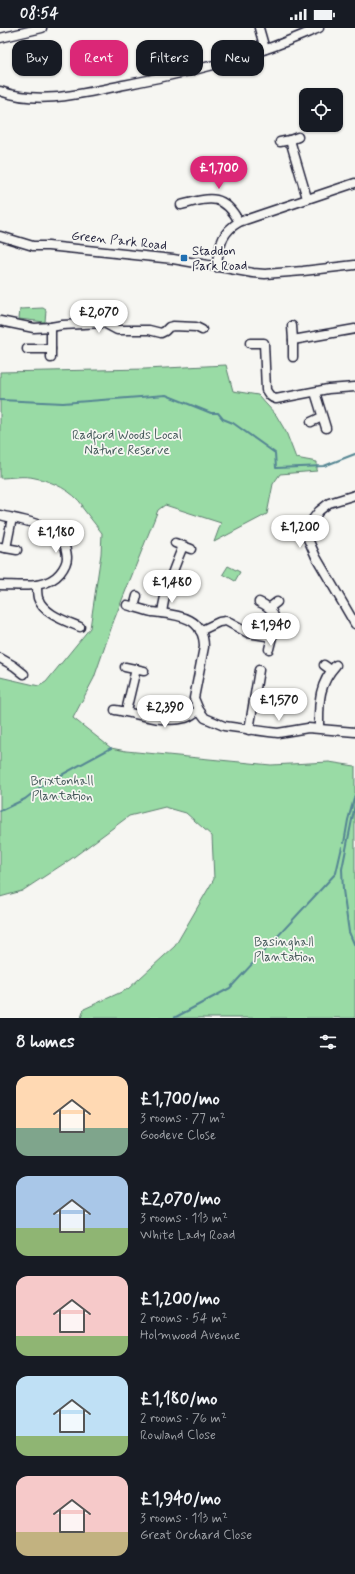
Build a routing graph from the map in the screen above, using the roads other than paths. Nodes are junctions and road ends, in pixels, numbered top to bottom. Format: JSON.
{"nodes":[{"id":1,"x":42,"y":28,"type":"edge"},
{"id":2,"x":259,"y":28,"type":"edge"},
{"id":3,"x":320,"y":28,"type":"edge"},
{"id":4,"x":0,"y":38,"type":"edge"},
{"id":5,"x":265,"y":49,"type":"junction"},
{"id":6,"x":0,"y":91,"type":"edge"},
{"id":7,"x":298,"y":137,"type":"dead end"},
{"id":8,"x":290,"y":140,"type":"junction"},
{"id":9,"x":280,"y":142,"type":"dead end"},
{"id":10,"x":355,"y":183,"type":"edge"},
{"id":11,"x":307,"y":198,"type":"junction"},
{"id":12,"x":181,"y":205,"type":"dead end"},
{"id":13,"x":239,"y":222,"type":"junction"},
{"id":14,"x":0,"y":236,"type":"edge"},
{"id":15,"x":355,"y":265,"type":"edge"},
{"id":16,"x":216,"y":267,"type":"junction"},
{"id":17,"x":0,"y":321,"type":"edge"},
{"id":18,"x":292,"y":326,"type":"dead end"},
{"id":19,"x":51,"y":327,"type":"junction"},
{"id":20,"x":355,"y":329,"type":"edge"},
{"id":21,"x":202,"y":330,"type":"dead end"},
{"id":22,"x":293,"y":340,"type":"junction"},
{"id":23,"x":250,"y":343,"type":"dead end"},
{"id":24,"x":27,"y":349,"type":"dead end"},
{"id":25,"x":51,"y":349,"type":"junction"},
{"id":26,"x":293,"y":357,"type":"dead end"},
{"id":27,"x":51,"y":358,"type":"dead end"},
{"id":28,"x":355,"y":387,"type":"edge"},
{"id":29,"x":315,"y":392,"type":"junction"},
{"id":30,"x":322,"y":417,"type":"junction"},
{"id":31,"x":311,"y":422,"type":"dead end"},
{"id":32,"x":326,"y":428,"type":"dead end"},
{"id":33,"x":355,"y":495,"type":"edge"},
{"id":34,"x":0,"y":515,"type":"edge"},
{"id":35,"x":12,"y":518,"type":"junction"},
{"id":36,"x":3,"y":548,"type":"edge"},
{"id":37,"x":191,"y":549,"type":"dead end"},
{"id":38,"x":17,"y":550,"type":"dead end"},
{"id":39,"x":0,"y":585,"type":"edge"},
{"id":40,"x":37,"y":585,"type":"junction"},
{"id":41,"x":136,"y":596,"type":"dead end"},
{"id":42,"x":258,"y":602,"type":"dead end"},
{"id":43,"x":277,"y":602,"type":"dead end"},
{"id":44,"x":269,"y":608,"type":"junction"},
{"id":45,"x":162,"y":613,"type":"junction"},
{"id":46,"x":355,"y":624,"type":"edge"},
{"id":47,"x":80,"y":626,"type":"dead end"},
{"id":48,"x":200,"y":631,"type":"junction"},
{"id":49,"x":272,"y":637,"type":"junction"},
{"id":50,"x":270,"y":649,"type":"dead end"},
{"id":51,"x":0,"y":658,"type":"edge"},
{"id":52,"x":324,"y":665,"type":"dead end"},
{"id":53,"x":125,"y":667,"type":"dead end"},
{"id":54,"x":24,"y":674,"type":"dead end"},
{"id":55,"x":261,"y":675,"type":"dead end"},
{"id":56,"x":116,"y":710,"type":"dead end"},
{"id":57,"x":199,"y":710,"type":"junction"},
{"id":58,"x":126,"y":712,"type":"junction"},
{"id":59,"x":319,"y":728,"type":"junction"},
{"id":60,"x":249,"y":730,"type":"junction"},
{"id":61,"x":355,"y":732,"type":"edge"}],
"edges":[{"from":1,"to":4,"type":"street"},
{"from":2,"to":5,"type":"street"},
{"from":3,"to":5,"type":"street"},
{"from":5,"to":6,"type":"street"},
{"from":7,"to":8,"type":"street"},
{"from":8,"to":9,"type":"street"},
{"from":8,"to":11,"type":"street"},
{"from":10,"to":11,"type":"street"},
{"from":11,"to":13,"type":"street"},
{"from":12,"to":13,"type":"street"},
{"from":13,"to":16,"type":"street"},
{"from":14,"to":16,"type":"street","name":"Green Park Road"},
{"from":15,"to":16,"type":"street","name":"Green Park Road"},
{"from":17,"to":19,"type":"street"},
{"from":18,"to":22,"type":"street"},
{"from":19,"to":21,"type":"street"},
{"from":19,"to":25,"type":"street"},
{"from":20,"to":22,"type":"street"},
{"from":22,"to":26,"type":"street"},
{"from":23,"to":29,"type":"street"},
{"from":24,"to":25,"type":"street"},
{"from":25,"to":27,"type":"street"},
{"from":28,"to":29,"type":"street"},
{"from":29,"to":30,"type":"street"},
{"from":30,"to":31,"type":"street"},
{"from":30,"to":32,"type":"street"},
{"from":33,"to":46,"type":"street"},
{"from":34,"to":35,"type":"street"},
{"from":35,"to":36,"type":"street"},
{"from":35,"to":40,"type":"street"},
{"from":36,"to":38,"type":"street"},
{"from":37,"to":45,"type":"street"},
{"from":39,"to":40,"type":"street"},
{"from":40,"to":47,"type":"street"},
{"from":41,"to":45,"type":"street"},
{"from":42,"to":44,"type":"street"},
{"from":43,"to":44,"type":"street"},
{"from":44,"to":49,"type":"street"},
{"from":45,"to":48,"type":"street"},
{"from":48,"to":49,"type":"street"},
{"from":48,"to":57,"type":"street"},
{"from":49,"to":50,"type":"street"},
{"from":51,"to":54,"type":"street"},
{"from":52,"to":59,"type":"street"},
{"from":53,"to":58,"type":"street"},
{"from":55,"to":60,"type":"street"},
{"from":56,"to":58,"type":"street"},
{"from":57,"to":58,"type":"street"},
{"from":57,"to":60,"type":"street"},
{"from":59,"to":60,"type":"street"},
{"from":59,"to":61,"type":"street"}]}
